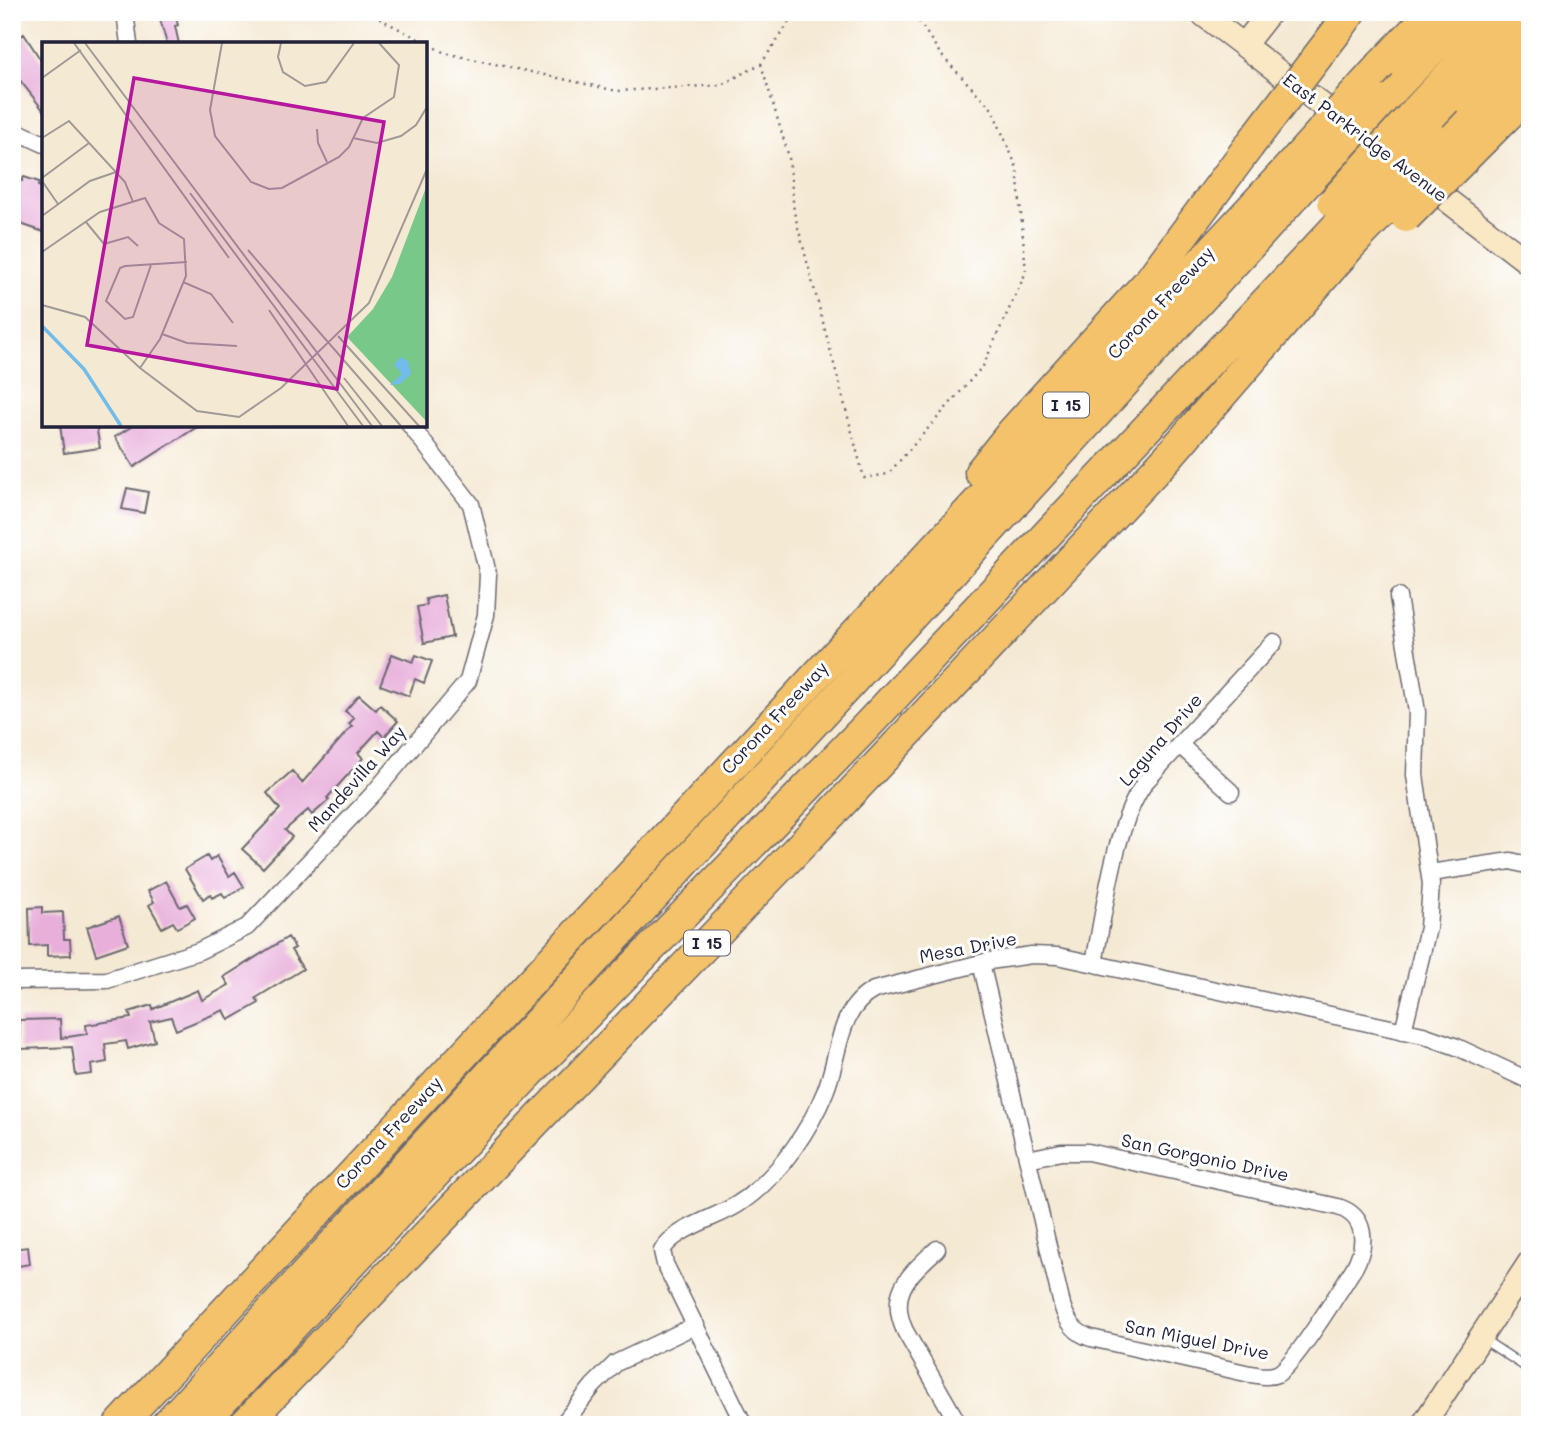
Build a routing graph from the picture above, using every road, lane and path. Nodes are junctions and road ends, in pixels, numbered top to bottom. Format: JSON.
{"nodes":[{"id":1,"x":125,"y":12,"type":"edge"},
{"id":2,"x":367,"y":12,"type":"edge"},
{"id":3,"x":796,"y":12,"type":"edge"},
{"id":4,"x":913,"y":12,"type":"edge"},
{"id":5,"x":1200,"y":12,"type":"edge"},
{"id":6,"x":1294,"y":12,"type":"edge"},
{"id":7,"x":1432,"y":12,"type":"edge"},
{"id":8,"x":1468,"y":12,"type":"edge"},
{"id":9,"x":1486,"y":12,"type":"edge"},
{"id":10,"x":1508,"y":12,"type":"edge"},
{"id":11,"x":1277,"y":19,"type":"edge"},
{"id":12,"x":1530,"y":19,"type":"edge"},
{"id":13,"x":1344,"y":22,"type":"edge"},
{"id":14,"x":129,"y":42,"type":"edge"},
{"id":15,"x":424,"y":42,"type":"edge"},
{"id":16,"x":427,"y":44,"type":"edge"},
{"id":17,"x":1244,"y":45,"type":"junction"},
{"id":18,"x":1530,"y":58,"type":"edge"},
{"id":19,"x":761,"y":64,"type":"junction"},
{"id":20,"x":1530,"y":93,"type":"edge"},
{"id":21,"x":1405,"y":115,"type":"junction"},
{"id":22,"x":12,"y":129,"type":"edge"},
{"id":23,"x":1477,"y":130,"type":"junction"},
{"id":24,"x":42,"y":144,"type":"edge"},
{"id":25,"x":1324,"y":216,"type":"junction"},
{"id":26,"x":1530,"y":264,"type":"edge"},
{"id":27,"x":412,"y":427,"type":"edge"},
{"id":28,"x":1398,"y":597,"type":"dead end"},
{"id":29,"x":853,"y":634,"type":"junction"},
{"id":30,"x":1273,"y":642,"type":"dead end"},
{"id":31,"x":1180,"y":745,"type":"junction"},
{"id":32,"x":1231,"y":792,"type":"dead end"},
{"id":33,"x":1530,"y":866,"type":"edge"},
{"id":34,"x":1430,"y":873,"type":"junction"},
{"id":35,"x":981,"y":962,"type":"junction"},
{"id":36,"x":1094,"y":962,"type":"junction"},
{"id":37,"x":12,"y":981,"type":"edge"},
{"id":38,"x":1403,"y":1031,"type":"junction"},
{"id":39,"x":1530,"y":1081,"type":"edge"},
{"id":40,"x":1028,"y":1159,"type":"junction"},
{"id":41,"x":1362,"y":1231,"type":"joint"},
{"id":42,"x":937,"y":1249,"type":"dead end"},
{"id":43,"x":1530,"y":1262,"type":"edge"},
{"id":44,"x":696,"y":1325,"type":"junction"},
{"id":45,"x":1480,"y":1337,"type":"junction"},
{"id":46,"x":1530,"y":1370,"type":"edge"},
{"id":47,"x":118,"y":1425,"type":"edge"},
{"id":48,"x":166,"y":1425,"type":"edge"},
{"id":49,"x":200,"y":1425,"type":"edge"},
{"id":50,"x":244,"y":1425,"type":"edge"},
{"id":51,"x":562,"y":1425,"type":"edge"},
{"id":52,"x":744,"y":1425,"type":"edge"},
{"id":53,"x":959,"y":1425,"type":"edge"},
{"id":54,"x":1423,"y":1425,"type":"edge"}],
"edges":[{"from":1,"to":14,"type":"street"},
{"from":2,"to":15,"type":"path"},
{"from":3,"to":19,"type":"path"},
{"from":4,"to":19,"type":"path"},
{"from":5,"to":17,"type":"main road","name":"East Parkridge Avenue"},
{"from":6,"to":11,"type":"path"},
{"from":7,"to":25,"type":"highway","name":"Corona Freeway","number":"I 15","bridge":true},
{"from":8,"to":21,"type":"highway"},
{"from":9,"to":21,"type":"highway"},
{"from":10,"to":21,"type":"highway"},
{"from":11,"to":17,"type":"main road"},
{"from":12,"to":21,"type":"highway"},
{"from":13,"to":29,"type":"highway","bridge":true},
{"from":16,"to":19,"type":"path"},
{"from":17,"to":26,"type":"main road","name":"East Parkridge Avenue"},
{"from":18,"to":23,"type":"highway","name":"Corona Freeway","number":"I 15"},
{"from":20,"to":23,"type":"highway"},
{"from":21,"to":25,"type":"highway","bridge":true},
{"from":21,"to":25,"type":"highway","bridge":true},
{"from":22,"to":24,"type":"street"},
{"from":23,"to":25,"type":"highway","name":"Corona Freeway","number":"I 15","bridge":true},
{"from":25,"to":29,"type":"highway","name":"Corona Freeway","number":"I 15"},
{"from":25,"to":48,"type":"highway"},
{"from":25,"to":49,"type":"highway"},
{"from":25,"to":50,"type":"highway","name":"Corona Freeway","number":"I 15"},
{"from":27,"to":37,"type":"street","name":"Mandevilla Way"},
{"from":28,"to":34,"type":"street"},
{"from":29,"to":47,"type":"highway","name":"Corona Freeway","number":"I 15"},
{"from":30,"to":31,"type":"street","name":"Laguna Drive"},
{"from":31,"to":32,"type":"street"},
{"from":31,"to":36,"type":"street","name":"Laguna Drive"},
{"from":33,"to":34,"type":"street"},
{"from":34,"to":38,"type":"street"},
{"from":35,"to":36,"type":"street","name":"Mesa Drive"},
{"from":35,"to":40,"type":"street"},
{"from":35,"to":44,"type":"street","name":"Mesa Drive"},
{"from":36,"to":38,"type":"street","name":"Mesa Drive"},
{"from":38,"to":39,"type":"street","name":"Mesa Drive"},
{"from":40,"to":41,"type":"street","name":"San Gorgonio Drive"},
{"from":40,"to":41,"type":"street","name":"San Miguel Drive"},
{"from":42,"to":53,"type":"street"},
{"from":43,"to":45,"type":"main road"},
{"from":44,"to":51,"type":"street"},
{"from":44,"to":52,"type":"street"},
{"from":45,"to":46,"type":"lane"},
{"from":45,"to":54,"type":"main road"}]}
